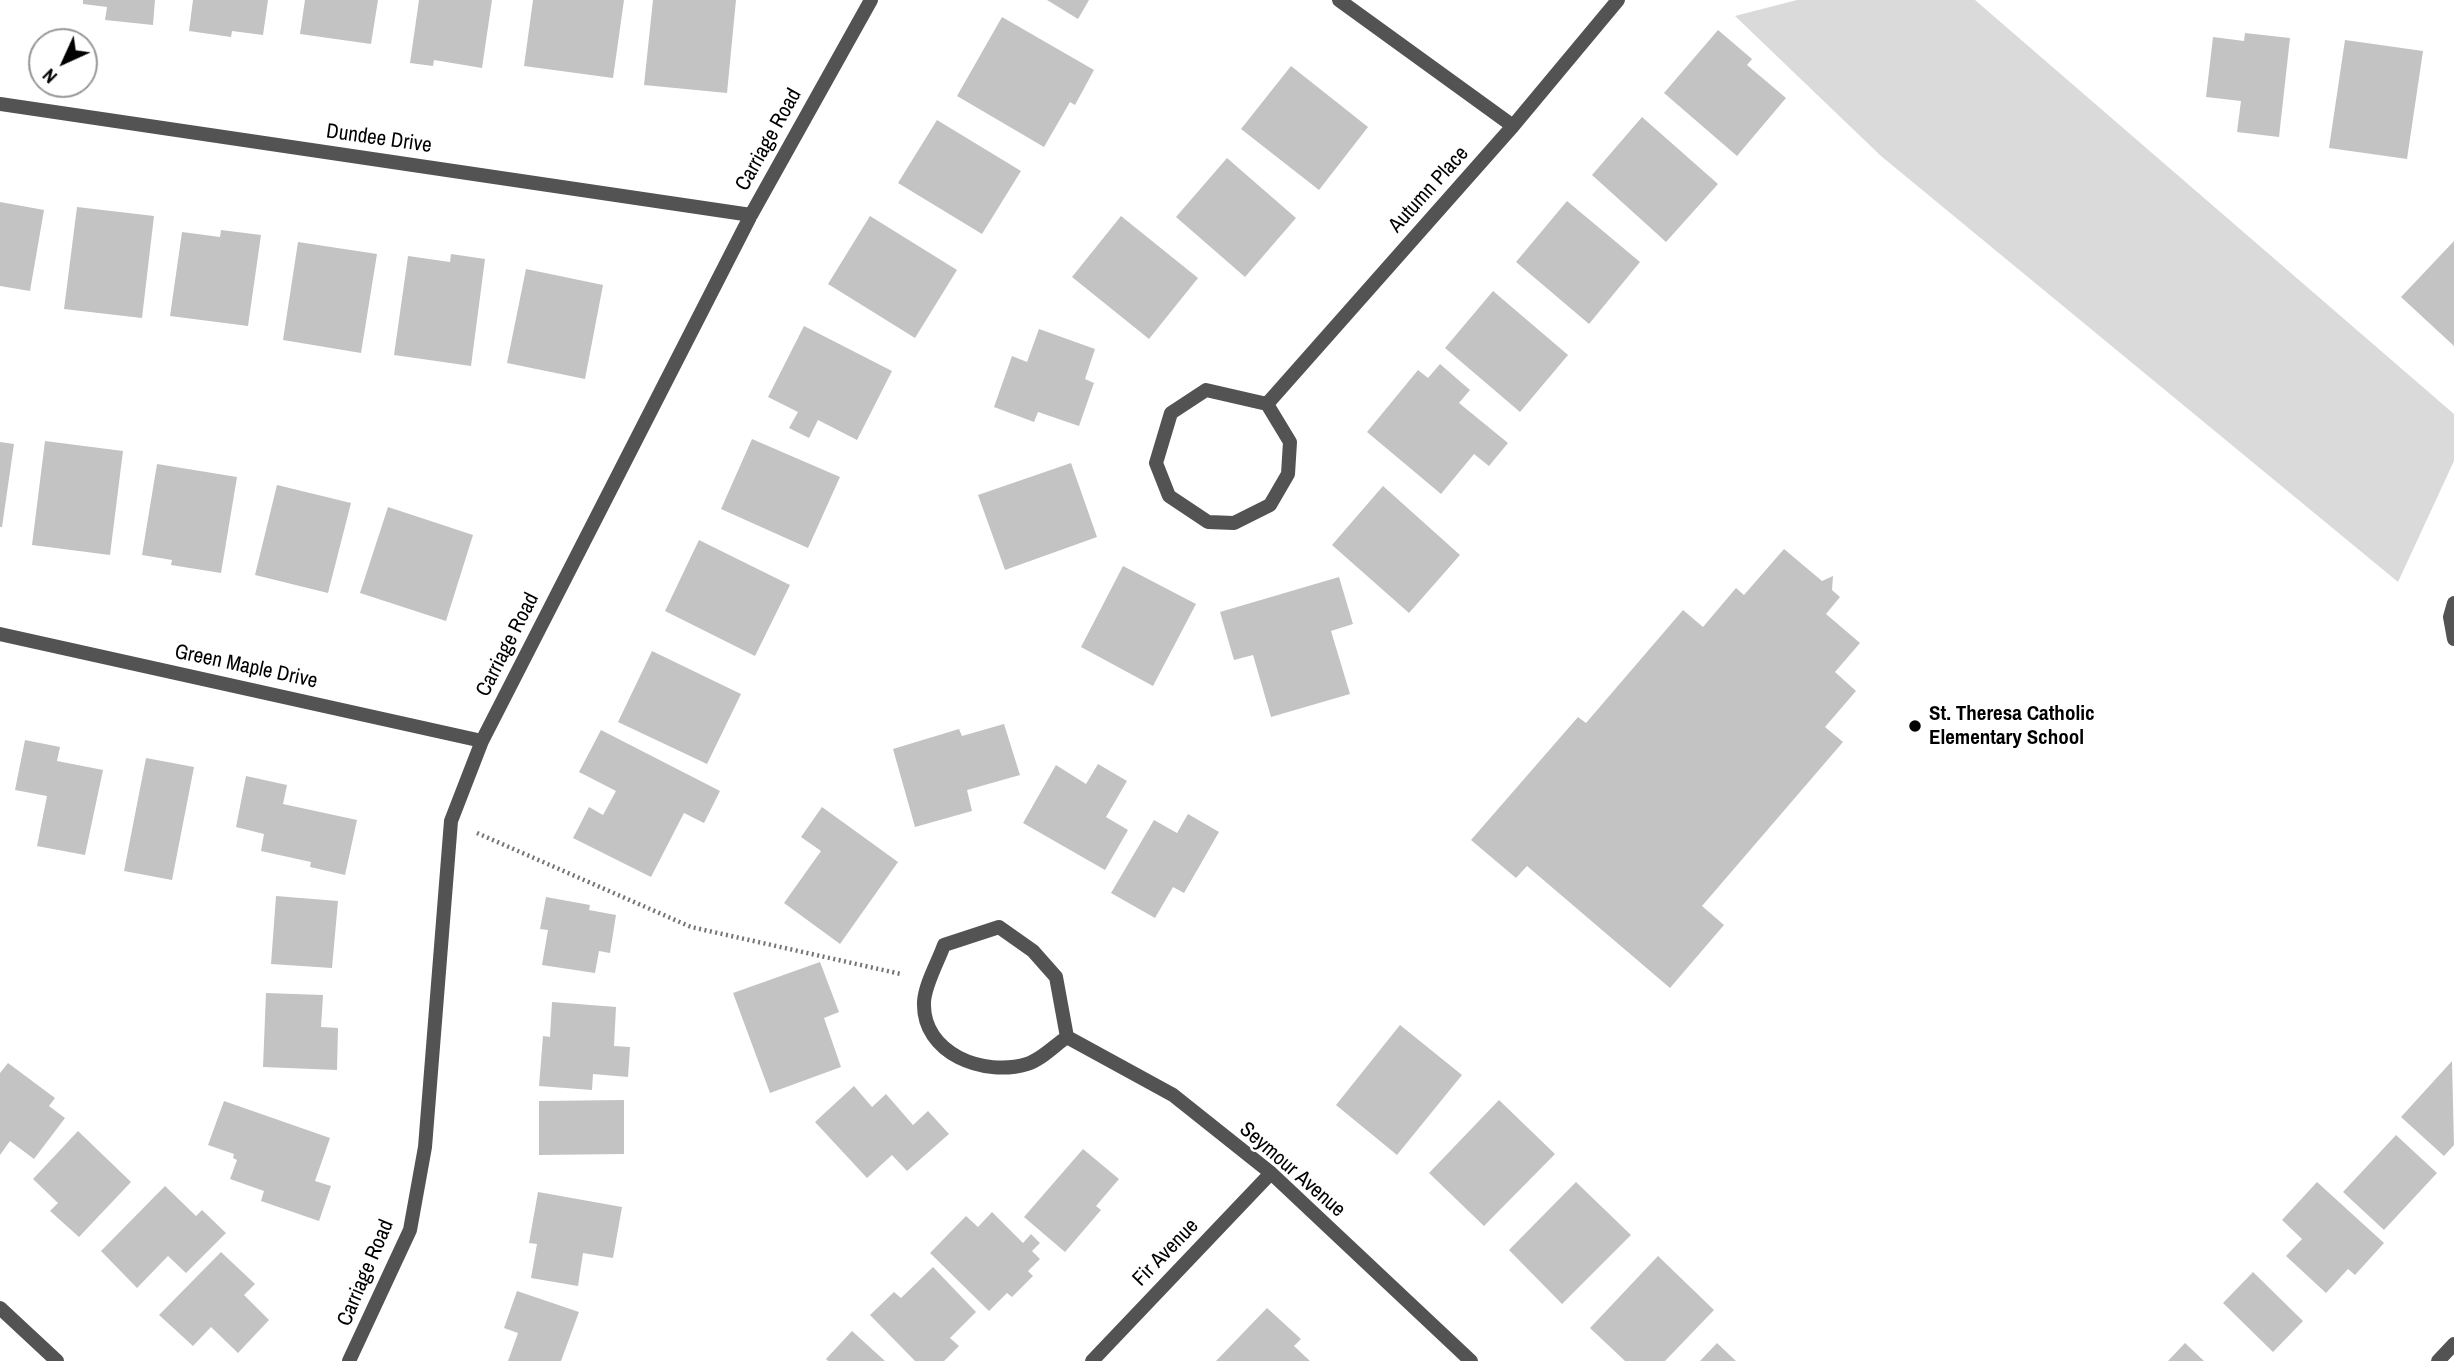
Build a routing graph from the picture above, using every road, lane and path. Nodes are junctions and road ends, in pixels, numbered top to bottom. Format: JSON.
{"nodes":[{"id":1,"x":871,"y":0,"type":"edge"},
{"id":2,"x":1339,"y":0,"type":"edge"},
{"id":3,"x":1618,"y":0,"type":"edge"},
{"id":4,"x":0,"y":104,"type":"edge"},
{"id":5,"x":1513,"y":125,"type":"junction"},
{"id":6,"x":751,"y":215,"type":"junction"},
{"id":7,"x":1267,"y":404,"type":"junction"},
{"id":8,"x":2454,"y":603,"type":"edge"},
{"id":9,"x":0,"y":634,"type":"edge"},
{"id":10,"x":2454,"y":639,"type":"edge"},
{"id":11,"x":482,"y":741,"type":"junction"},
{"id":12,"x":451,"y":821,"type":"junction"},
{"id":13,"x":944,"y":946,"type":"junction"},
{"id":14,"x":1067,"y":1037,"type":"junction"},
{"id":15,"x":1271,"y":1173,"type":"junction"},
{"id":16,"x":0,"y":1308,"type":"edge"},
{"id":17,"x":2454,"y":1345,"type":"edge"},
{"id":18,"x":57,"y":1361,"type":"edge"},
{"id":19,"x":349,"y":1361,"type":"edge"},
{"id":20,"x":1092,"y":1361,"type":"edge"},
{"id":21,"x":1471,"y":1361,"type":"edge"},
{"id":22,"x":2438,"y":1361,"type":"edge"}],
"edges":[{"from":1,"to":6,"type":"street","name":"Carriage Road"},
{"from":2,"to":5,"type":"street"},
{"from":3,"to":5,"type":"street","name":"Autumn Place"},
{"from":4,"to":6,"type":"street","name":"Dundee Drive"},
{"from":5,"to":7,"type":"street","name":"Autumn Place"},
{"from":6,"to":11,"type":"street","name":"Carriage Road"},
{"from":7,"to":7,"type":"street"},
{"from":8,"to":10,"type":"street"},
{"from":9,"to":11,"type":"street","name":"Green Maple Drive"},
{"from":11,"to":12,"type":"street","name":"Carriage Road"},
{"from":12,"to":13,"type":"path"},
{"from":12,"to":19,"type":"street","name":"Carriage Road"},
{"from":13,"to":14,"type":"street"},
{"from":13,"to":14,"type":"street"},
{"from":14,"to":15,"type":"street","name":"Seymour Avenue"},
{"from":15,"to":20,"type":"street","name":"Fir Avenue"},
{"from":15,"to":21,"type":"street","name":"Seymour Avenue"},
{"from":16,"to":18,"type":"street"},
{"from":17,"to":22,"type":"street"}]}
